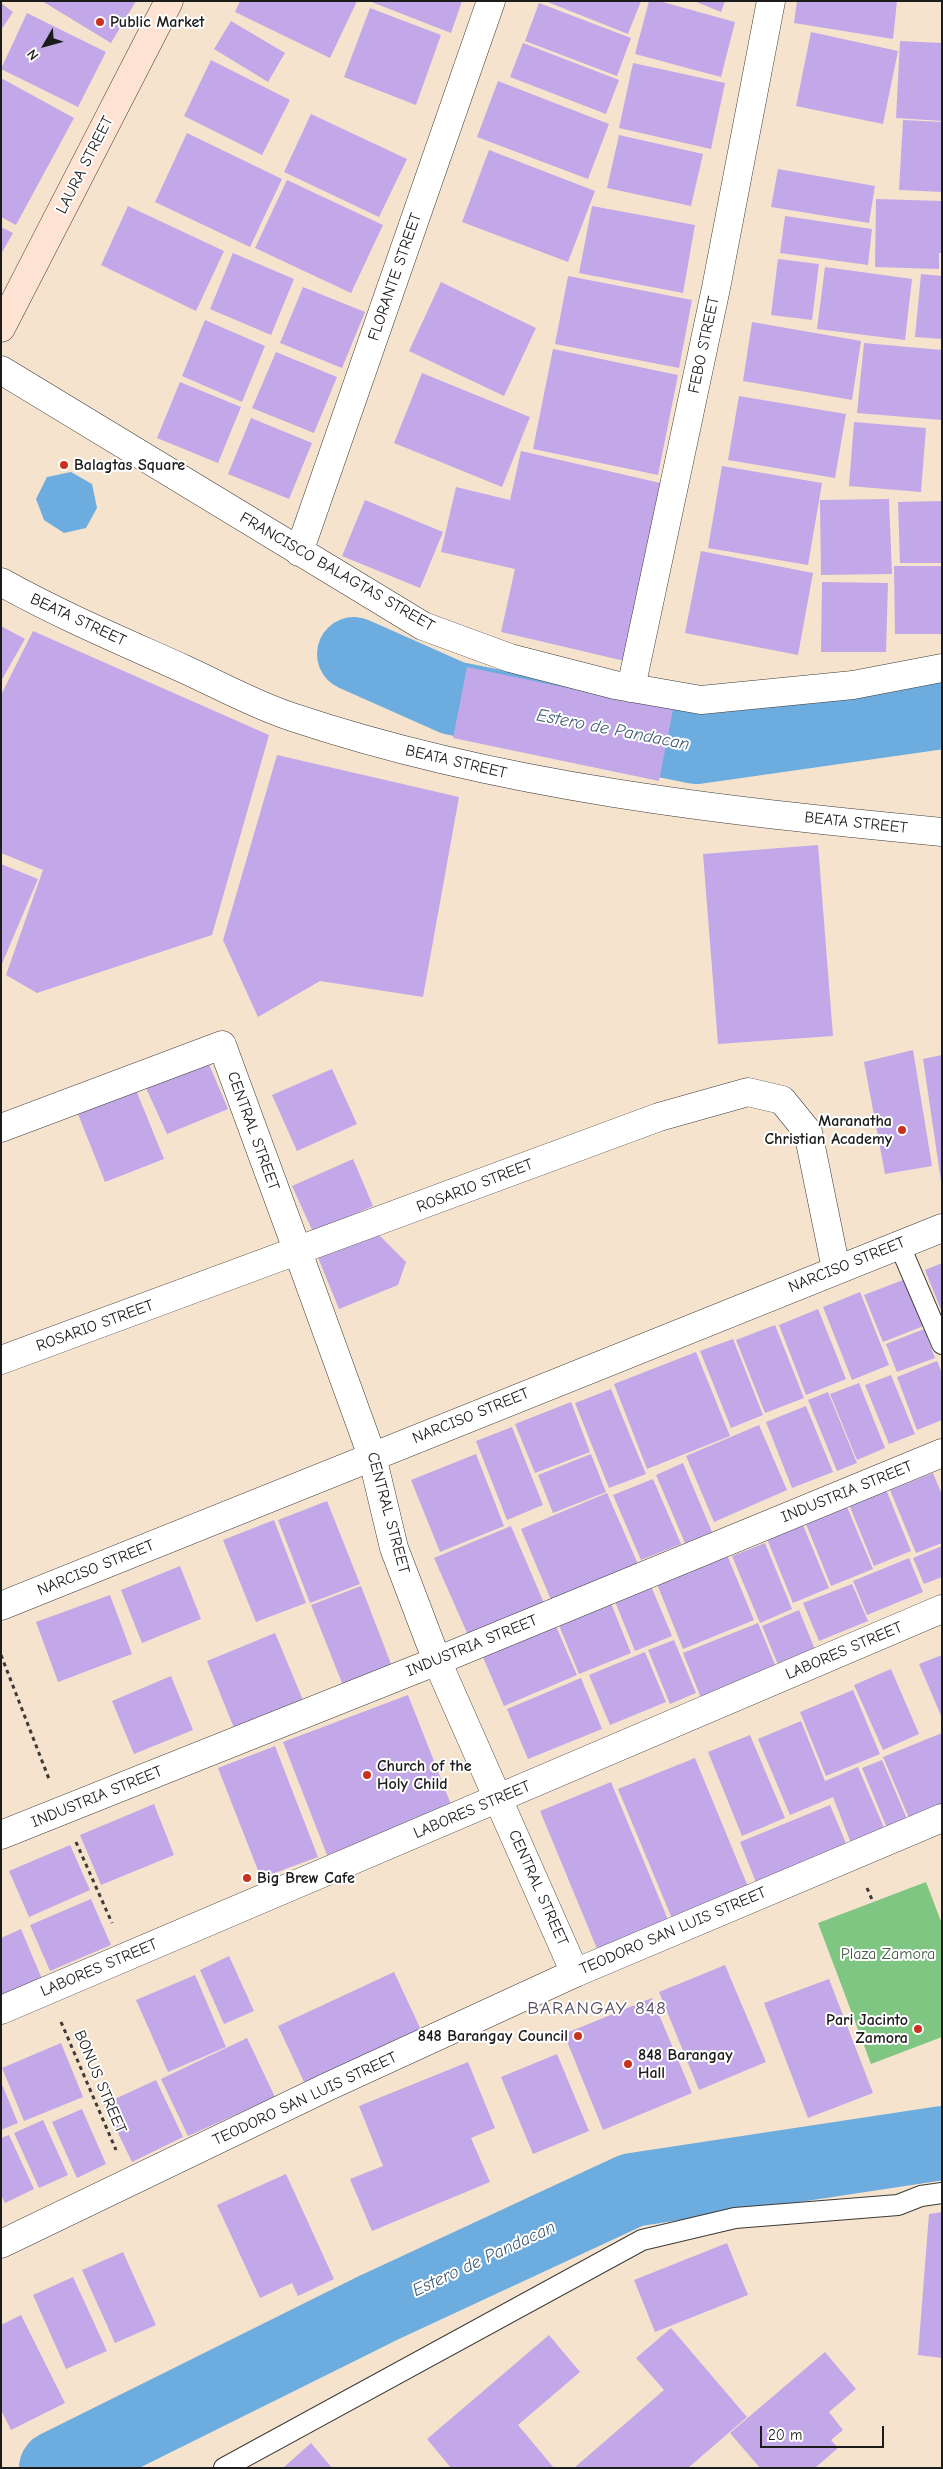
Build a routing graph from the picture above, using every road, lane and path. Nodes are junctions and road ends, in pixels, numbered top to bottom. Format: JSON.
{"nodes":[{"id":1,"x":169,"y":1,"type":"edge"},
{"id":2,"x":491,"y":1,"type":"edge"},
{"id":3,"x":770,"y":1,"type":"edge"},
{"id":4,"x":1,"y":328,"type":"edge"},
{"id":5,"x":1,"y":370,"type":"edge"},
{"id":6,"x":299,"y":552,"type":"junction"},
{"id":7,"x":1,"y":582,"type":"edge"},
{"id":8,"x":942,"y":668,"type":"edge"},
{"id":9,"x":631,"y":688,"type":"junction"},
{"id":10,"x":942,"y":832,"type":"edge"},
{"id":11,"x":1,"y":1128,"type":"edge"},
{"id":12,"x":942,"y":1228,"type":"edge"},
{"id":13,"x":899,"y":1244,"type":"junction"},
{"id":14,"x":298,"y":1252,"type":"junction"},
{"id":15,"x":836,"y":1269,"type":"junction"},
{"id":16,"x":942,"y":1344,"type":"edge"},
{"id":17,"x":1,"y":1360,"type":"edge"},
{"id":18,"x":942,"y":1453,"type":"edge"},
{"id":19,"x":372,"y":1456,"type":"junction"},
{"id":20,"x":1,"y":1606,"type":"edge"},
{"id":21,"x":942,"y":1610,"type":"edge"},
{"id":22,"x":437,"y":1661,"type":"junction"},
{"id":23,"x":499,"y":1799,"type":"junction"},
{"id":24,"x":942,"y":1818,"type":"edge"},
{"id":25,"x":1,"y":1835,"type":"edge"},
{"id":26,"x":575,"y":1973,"type":"junction"},
{"id":27,"x":47,"y":1991,"type":"junction"},
{"id":28,"x":1,"y":2010,"type":"edge"},
{"id":29,"x":130,"y":2182,"type":"junction"},
{"id":30,"x":942,"y":2193,"type":"edge"},
{"id":31,"x":1,"y":2244,"type":"edge"},
{"id":32,"x":224,"y":2468,"type":"edge"}],
"edges":[{"from":1,"to":4,"type":"main road","name":"LAURA STREET"},
{"from":2,"to":6,"type":"street","name":"FLORANTE STREET"},
{"from":3,"to":9,"type":"street","name":"FEBO STREET"},
{"from":5,"to":6,"type":"street","name":"FRANCISCO BALAGTAS STREET"},
{"from":6,"to":9,"type":"street","name":"FRANCISCO BALAGTAS STREET"},
{"from":7,"to":10,"type":"street","name":"BEATA STREET"},
{"from":8,"to":9,"type":"street","name":"FRANCISCO BALAGTAS STREET"},
{"from":11,"to":14,"type":"street","name":"CENTRAL STREET"},
{"from":12,"to":13,"type":"street","name":"NARCISO STREET"},
{"from":13,"to":15,"type":"street","name":"NARCISO STREET"},
{"from":13,"to":16,"type":"lane"},
{"from":14,"to":15,"type":"street","name":"ROSARIO STREET"},
{"from":14,"to":17,"type":"street","name":"ROSARIO STREET"},
{"from":14,"to":19,"type":"street","name":"CENTRAL STREET"},
{"from":15,"to":19,"type":"street","name":"NARCISO STREET"},
{"from":18,"to":22,"type":"street","name":"INDUSTRIA STREET"},
{"from":19,"to":20,"type":"street","name":"NARCISO STREET"},
{"from":19,"to":22,"type":"street","name":"CENTRAL STREET"},
{"from":21,"to":23,"type":"street","name":"LABORES STREET"},
{"from":22,"to":23,"type":"street","name":"CENTRAL STREET"},
{"from":22,"to":25,"type":"street","name":"INDUSTRIA STREET"},
{"from":23,"to":26,"type":"street","name":"CENTRAL STREET"},
{"from":23,"to":27,"type":"street","name":"LABORES STREET"},
{"from":24,"to":26,"type":"street","name":"TEODORO SAN LUIS STREET"},
{"from":26,"to":29,"type":"street","name":"TEODORO SAN LUIS STREET"},
{"from":27,"to":28,"type":"street","name":"LABORES STREET"},
{"from":27,"to":29,"type":"path","name":"BONUS STREET"},
{"from":29,"to":31,"type":"street","name":"TEODORO SAN LUIS STREET"},
{"from":30,"to":32,"type":"lane"}]}
